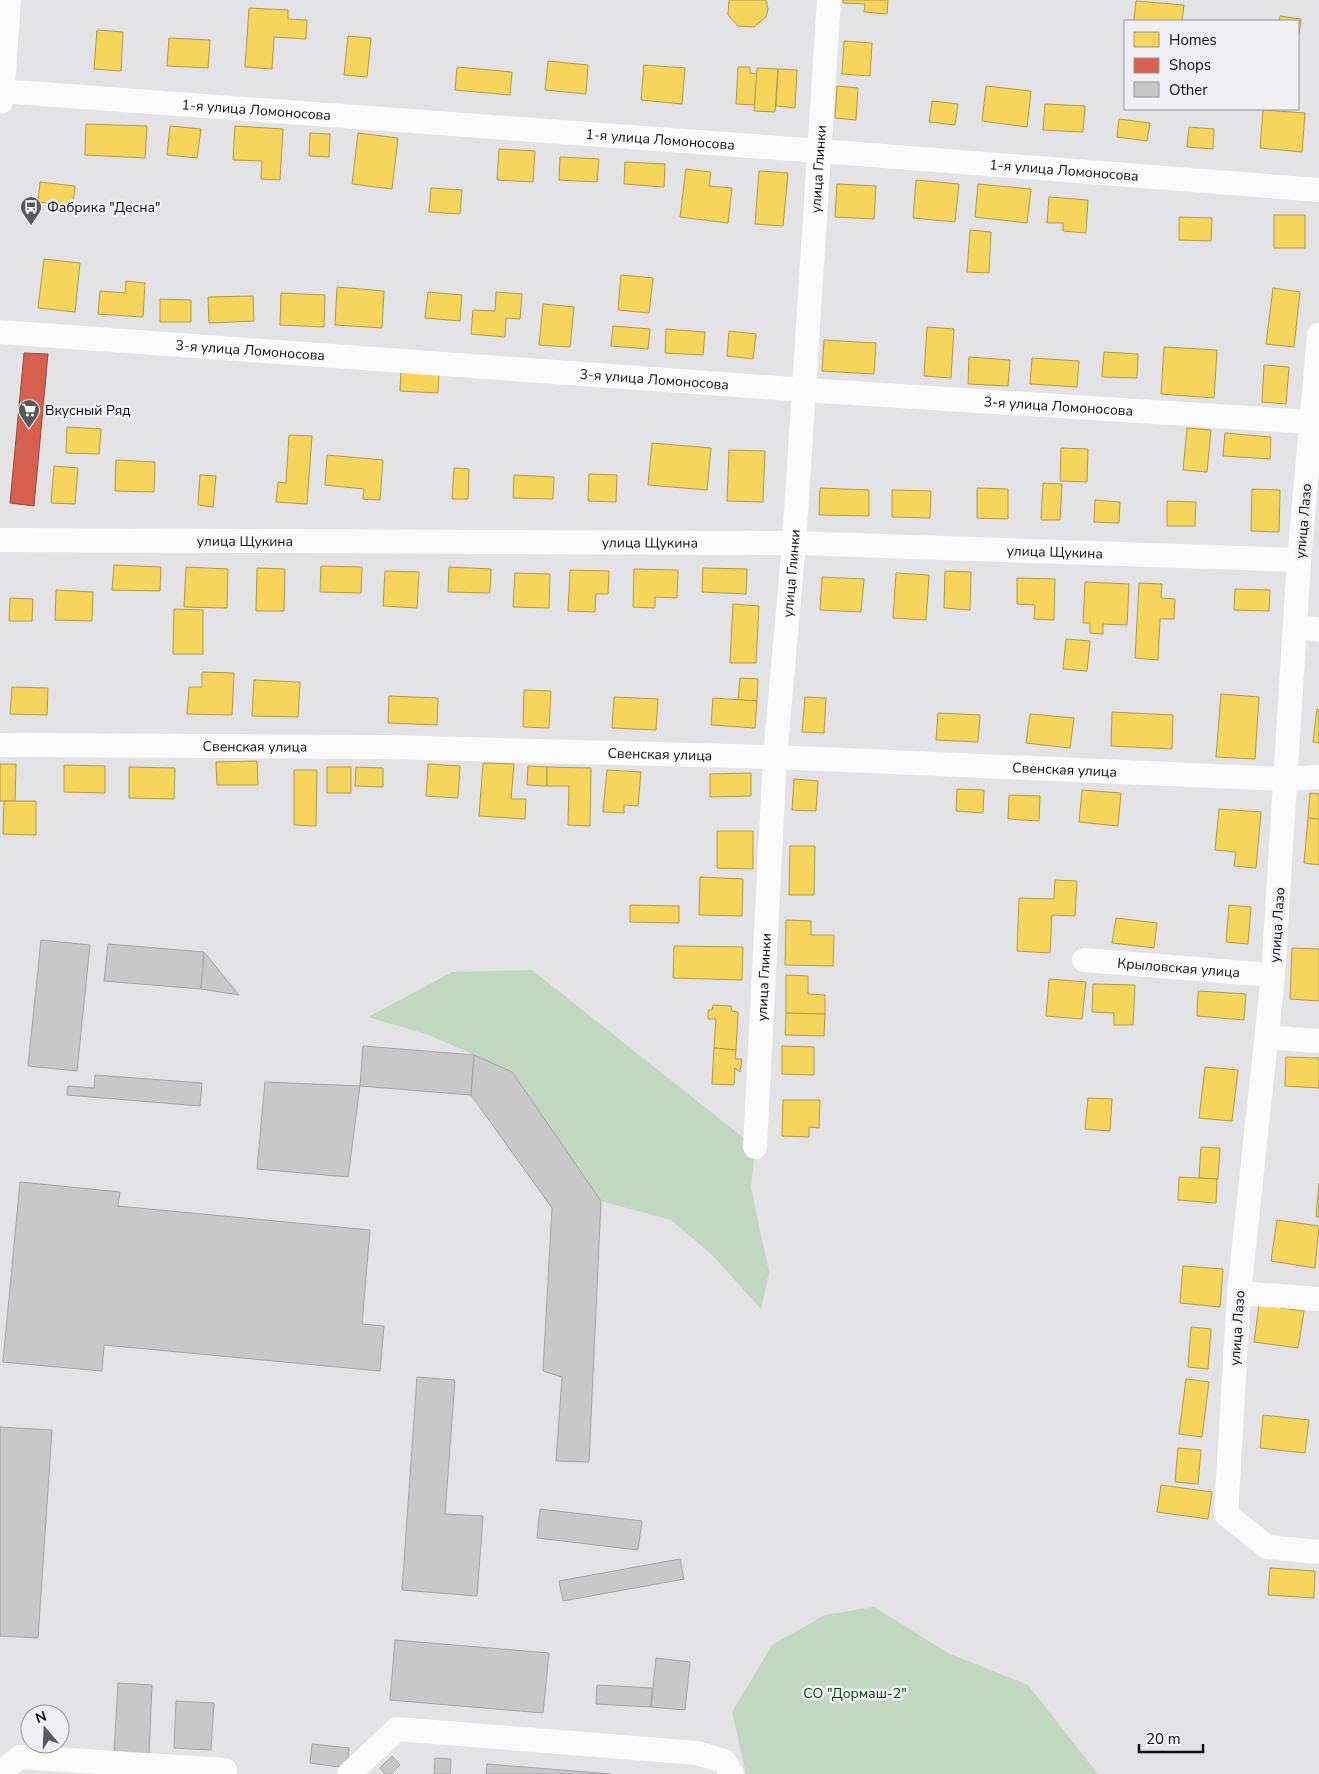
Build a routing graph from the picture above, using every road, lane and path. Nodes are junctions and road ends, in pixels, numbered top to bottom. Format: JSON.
{"nodes":[{"id":1,"x":7,"y":0,"type":"edge"},
{"id":2,"x":829,"y":0,"type":"edge"},
{"id":3,"x":0,"y":96,"type":"edge"},
{"id":4,"x":820,"y":151,"type":"junction"},
{"id":5,"x":1319,"y":190,"type":"edge"},
{"id":6,"x":0,"y":332,"type":"edge"},
{"id":7,"x":1319,"y":335,"type":"edge"},
{"id":8,"x":805,"y":390,"type":"junction"},
{"id":9,"x":1311,"y":422,"type":"junction"},
{"id":10,"x":0,"y":540,"type":"edge"},
{"id":11,"x":794,"y":543,"type":"junction"},
{"id":12,"x":1299,"y":560,"type":"junction"},
{"id":13,"x":1308,"y":628,"type":"edge"},
{"id":14,"x":0,"y":745,"type":"edge"},
{"id":15,"x":775,"y":757,"type":"junction"},
{"id":16,"x":1319,"y":777,"type":"edge"},
{"id":17,"x":1286,"y":779,"type":"junction"},
{"id":18,"x":1084,"y":960,"type":"dead end"},
{"id":19,"x":1274,"y":975,"type":"junction"},
{"id":20,"x":1267,"y":1037,"type":"junction"},
{"id":21,"x":1319,"y":1040,"type":"edge"},
{"id":22,"x":755,"y":1147,"type":"dead end"},
{"id":23,"x":1239,"y":1293,"type":"junction"},
{"id":24,"x":1319,"y":1299,"type":"edge"},
{"id":25,"x":1319,"y":1552,"type":"edge"},
{"id":26,"x":0,"y":1773,"type":"edge"},
{"id":27,"x":225,"y":1774,"type":"edge"},
{"id":28,"x":349,"y":1774,"type":"edge"},
{"id":29,"x":732,"y":1774,"type":"edge"}],
"edges":[{"from":1,"to":3,"type":"main road"},
{"from":2,"to":4,"type":"street","name":"улица Глинки"},
{"from":3,"to":4,"type":"street","name":"1-я улица Ломоносова"},
{"from":4,"to":5,"type":"street","name":"1-я улица Ломоносова"},
{"from":4,"to":8,"type":"street","name":"улица Глинки"},
{"from":6,"to":8,"type":"street","name":"3-я улица Ломоносова"},
{"from":7,"to":9,"type":"street","name":"улица Лазо"},
{"from":8,"to":9,"type":"street","name":"3-я улица Ломоносова"},
{"from":8,"to":11,"type":"street","name":"улица Глинки"},
{"from":9,"to":12,"type":"street","name":"улица Лазо"},
{"from":10,"to":11,"type":"street","name":"улица Щукина"},
{"from":11,"to":12,"type":"street","name":"улица Щукина"},
{"from":11,"to":15,"type":"street","name":"улица Глинки"},
{"from":12,"to":13,"type":"street","name":"улица Лазо"},
{"from":13,"to":17,"type":"street","name":"улица Лазо"},
{"from":14,"to":15,"type":"street","name":"Свенская улица"},
{"from":15,"to":17,"type":"street","name":"Свенская улица"},
{"from":15,"to":22,"type":"street","name":"улица Глинки"},
{"from":16,"to":17,"type":"street","name":"Свенская улица"},
{"from":17,"to":19,"type":"street","name":"улица Лазо"},
{"from":18,"to":19,"type":"street","name":"Крыловская улица"},
{"from":19,"to":20,"type":"street","name":"улица Лазо"},
{"from":20,"to":21,"type":"street"},
{"from":20,"to":23,"type":"street","name":"улица Лазо"},
{"from":23,"to":24,"type":"street"},
{"from":23,"to":25,"type":"street","name":"улица Лазо"},
{"from":26,"to":27,"type":"street"},
{"from":28,"to":29,"type":"street"}]}
